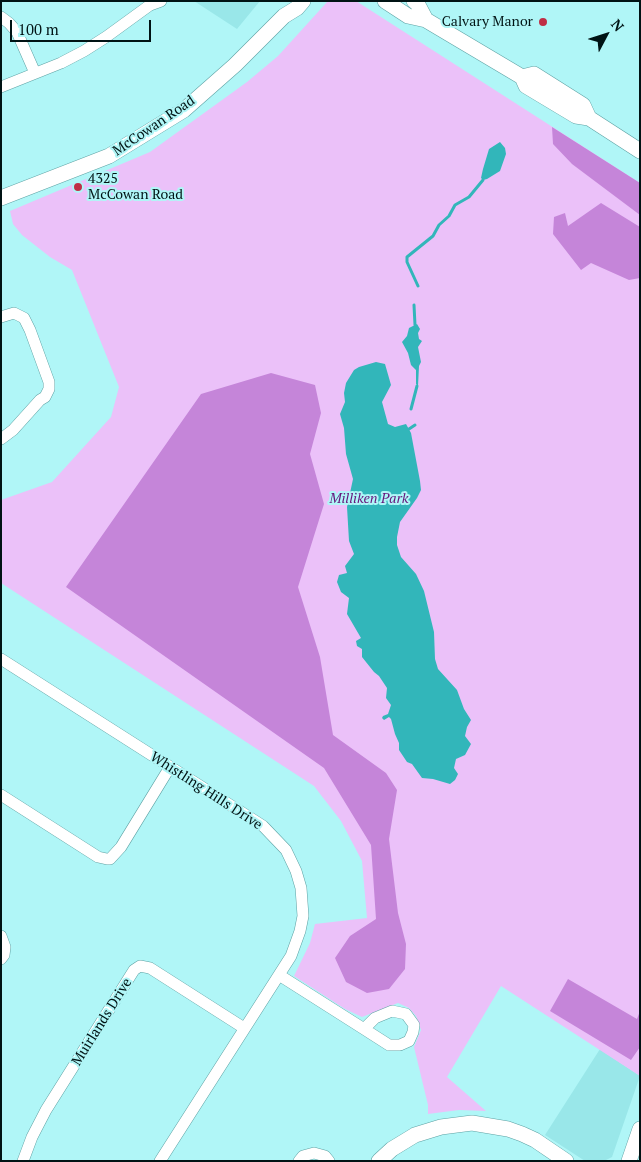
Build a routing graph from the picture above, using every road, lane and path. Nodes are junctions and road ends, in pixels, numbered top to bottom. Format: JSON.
{"nodes":[{"id":1,"x":161,"y":1,"type":"edge"},
{"id":2,"x":303,"y":1,"type":"edge"},
{"id":3,"x":384,"y":1,"type":"edge"},
{"id":4,"x":414,"y":1,"type":"edge"},
{"id":5,"x":284,"y":9,"type":"edge"},
{"id":6,"x":1,"y":17,"type":"edge"},
{"id":7,"x":426,"y":20,"type":"junction"},
{"id":8,"x":34,"y":73,"type":"junction"},
{"id":9,"x":1,"y":87,"type":"edge"},
{"id":10,"x":640,"y":150,"type":"edge"},
{"id":11,"x":1,"y":198,"type":"edge"},
{"id":12,"x":1,"y":317,"type":"edge"},
{"id":13,"x":1,"y":439,"type":"edge"},
{"id":14,"x":1,"y":659,"type":"edge"},
{"id":15,"x":170,"y":768,"type":"junction"},
{"id":16,"x":1,"y":795,"type":"edge"},
{"id":17,"x":1,"y":936,"type":"edge"},
{"id":18,"x":1,"y":960,"type":"edge"},
{"id":19,"x":279,"y":975,"type":"junction"},
{"id":20,"x":244,"y":1028,"type":"junction"},
{"id":21,"x":364,"y":1030,"type":"dead end"},
{"id":22,"x":640,"y":1129,"type":"edge"},
{"id":23,"x":23,"y":1161,"type":"edge"},
{"id":24,"x":160,"y":1161,"type":"edge"},
{"id":25,"x":299,"y":1161,"type":"edge"},
{"id":26,"x":329,"y":1161,"type":"edge"},
{"id":27,"x":379,"y":1161,"type":"edge"},
{"id":28,"x":566,"y":1161,"type":"edge"},
{"id":29,"x":629,"y":1161,"type":"edge"}],
"edges":[{"from":1,"to":8,"type":"street"},
{"from":2,"to":5,"type":"main road","name":"McCowan Road"},
{"from":3,"to":7,"type":"main road"},
{"from":4,"to":7,"type":"main road"},
{"from":5,"to":11,"type":"main road","name":"McCowan Road"},
{"from":6,"to":8,"type":"street"},
{"from":7,"to":10,"type":"main road"},
{"from":8,"to":9,"type":"street"},
{"from":12,"to":13,"type":"street"},
{"from":14,"to":15,"type":"street","name":"Whistling Hills Drive"},
{"from":15,"to":16,"type":"street"},
{"from":15,"to":19,"type":"street","name":"Whistling Hills Drive"},
{"from":17,"to":18,"type":"street"},
{"from":19,"to":20,"type":"street","name":"Whistling Hills Drive"},
{"from":19,"to":21,"type":"street"},
{"from":20,"to":23,"type":"street","name":"Muirlands Drive"},
{"from":20,"to":24,"type":"street","name":"Whistling Hills Drive"},
{"from":22,"to":29,"type":"main road"},
{"from":25,"to":26,"type":"street"},
{"from":27,"to":28,"type":"main road"}]}
